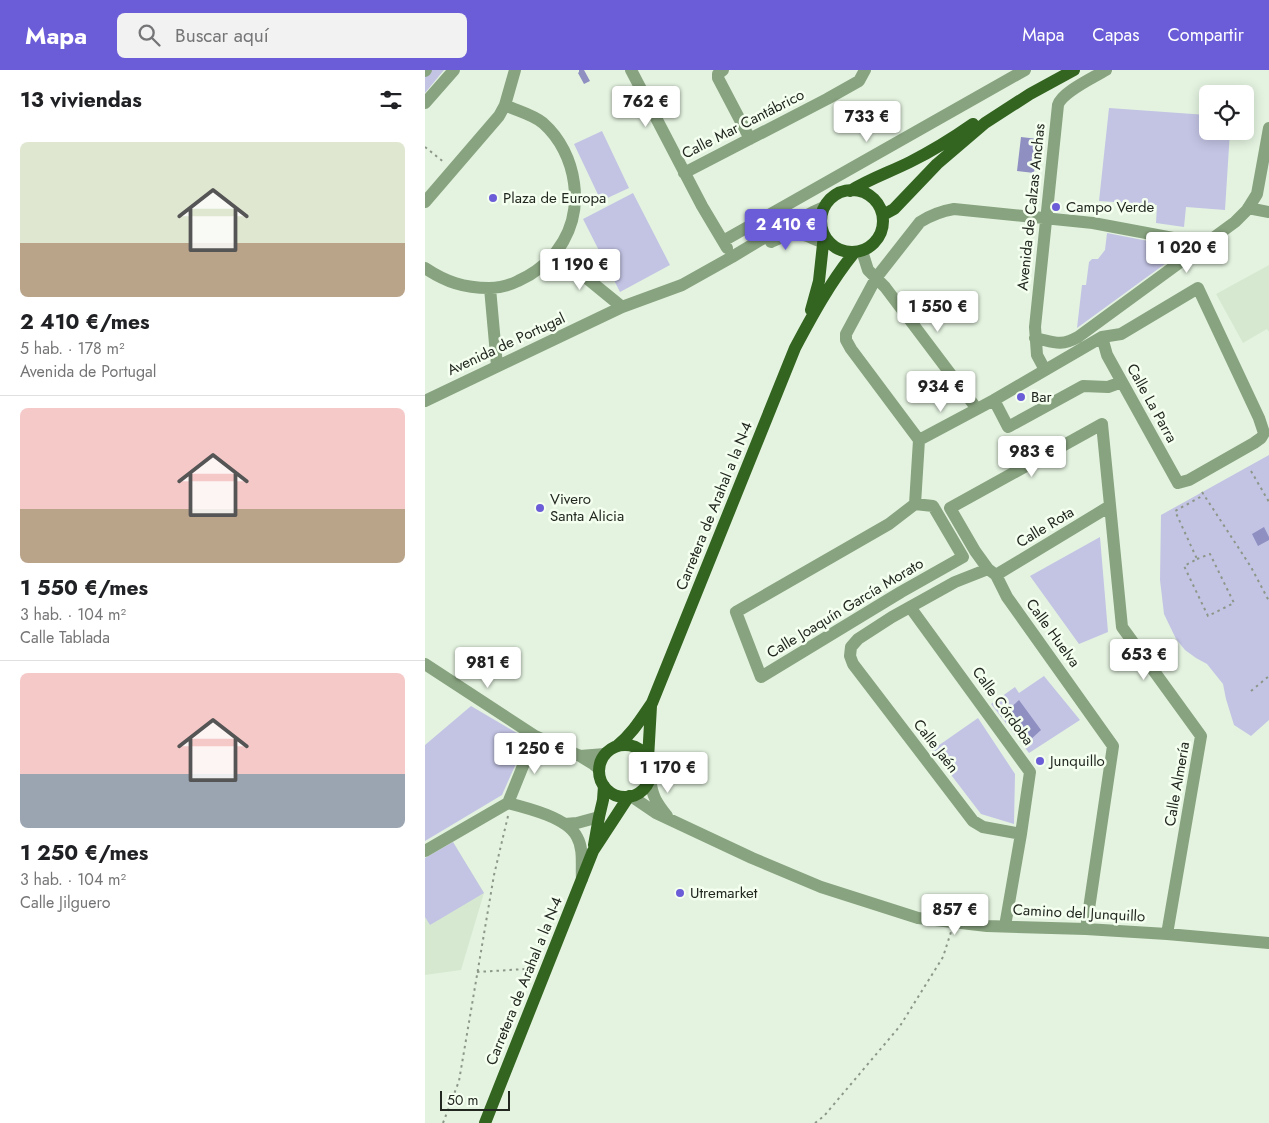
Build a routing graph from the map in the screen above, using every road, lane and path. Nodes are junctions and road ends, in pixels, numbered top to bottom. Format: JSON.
{"nodes":[{"id":1,"x":454,"y":70,"type":"edge"},
{"id":2,"x":515,"y":70,"type":"edge"},
{"id":3,"x":631,"y":70,"type":"edge"},
{"id":4,"x":723,"y":70,"type":"edge"},
{"id":5,"x":865,"y":70,"type":"edge"},
{"id":6,"x":1025,"y":70,"type":"edge"},
{"id":7,"x":1058,"y":70,"type":"edge"},
{"id":8,"x":1075,"y":70,"type":"edge"},
{"id":9,"x":1106,"y":70,"type":"edge"},
{"id":10,"x":425,"y":103,"type":"edge"},
{"id":11,"x":505,"y":105,"type":"junction"},
{"id":12,"x":1269,"y":128,"type":"edge"},
{"id":13,"x":750,"y":139,"type":"junction"},
{"id":14,"x":425,"y":147,"type":"edge"},
{"id":15,"x":453,"y":169,"type":"junction"},
{"id":16,"x":1265,"y":169,"type":"edge"},
{"id":17,"x":684,"y":173,"type":"junction"},
{"id":18,"x":850,"y":190,"type":"junction"},
{"id":19,"x":425,"y":202,"type":"edge"},
{"id":20,"x":824,"y":207,"type":"junction"},
{"id":21,"x":1248,"y":208,"type":"junction"},
{"id":22,"x":1269,"y":212,"type":"edge"},
{"id":23,"x":883,"y":215,"type":"junction"},
{"id":24,"x":1045,"y":218,"type":"junction"},
{"id":25,"x":825,"y":240,"type":"junction"},
{"id":26,"x":723,"y":241,"type":"junction"},
{"id":27,"x":1205,"y":244,"type":"junction"},
{"id":28,"x":858,"y":252,"type":"junction"},
{"id":29,"x":556,"y":253,"type":"junction"},
{"id":30,"x":735,"y":256,"type":"junction"},
{"id":31,"x":425,"y":268,"type":"edge"},
{"id":32,"x":875,"y":278,"type":"junction"},
{"id":33,"x":490,"y":288,"type":"junction"},
{"id":34,"x":622,"y":307,"type":"junction"},
{"id":35,"x":809,"y":322,"type":"junction"},
{"id":36,"x":1102,"y":337,"type":"junction"},
{"id":37,"x":1035,"y":338,"type":"junction"},
{"id":38,"x":497,"y":366,"type":"junction"},
{"id":39,"x":1045,"y":370,"type":"junction"},
{"id":40,"x":1122,"y":382,"type":"junction"},
{"id":41,"x":994,"y":400,"type":"junction"},
{"id":42,"x":425,"y":401,"type":"edge"},
{"id":43,"x":977,"y":409,"type":"junction"},
{"id":44,"x":919,"y":440,"type":"junction"},
{"id":45,"x":1251,"y":470,"type":"dead end"},
{"id":46,"x":1202,"y":492,"type":"dead end"},
{"id":47,"x":1204,"y":495,"type":"junction"},
{"id":48,"x":1269,"y":502,"type":"edge"},
{"id":49,"x":915,"y":504,"type":"junction"},
{"id":50,"x":1111,"y":506,"type":"junction"},
{"id":51,"x":950,"y":508,"type":"joint"},
{"id":52,"x":1197,"y":559,"type":"junction"},
{"id":53,"x":992,"y":572,"type":"junction"},
{"id":54,"x":1269,"y":601,"type":"edge"},
{"id":55,"x":910,"y":607,"type":"junction"},
{"id":56,"x":851,"y":647,"type":"joint"},
{"id":57,"x":425,"y":664,"type":"edge"},
{"id":58,"x":1269,"y":676,"type":"edge"},
{"id":59,"x":1251,"y":691,"type":"dead end"},
{"id":60,"x":652,"y":703,"type":"junction"},
{"id":61,"x":535,"y":736,"type":"junction"},
{"id":62,"x":617,"y":746,"type":"junction"},
{"id":63,"x":605,"y":754,"type":"junction"},
{"id":64,"x":580,"y":756,"type":"junction"},
{"id":65,"x":648,"y":759,"type":"junction"},
{"id":66,"x":599,"y":770,"type":"junction"},
{"id":67,"x":650,"y":778,"type":"junction"},
{"id":68,"x":604,"y":786,"type":"junction"},
{"id":69,"x":630,"y":796,"type":"junction"},
{"id":70,"x":509,"y":803,"type":"junction"},
{"id":71,"x":599,"y":817,"type":"junction"},
{"id":72,"x":668,"y":818,"type":"junction"},
{"id":73,"x":565,"y":824,"type":"junction"},
{"id":74,"x":1021,"y":834,"type":"junction"},
{"id":75,"x":425,"y":851,"type":"edge"},
{"id":76,"x":593,"y":851,"type":"junction"},
{"id":77,"x":582,"y":879,"type":"junction"},
{"id":78,"x":955,"y":922,"type":"junction"},
{"id":79,"x":1005,"y":926,"type":"junction"},
{"id":80,"x":1086,"y":929,"type":"junction"},
{"id":81,"x":1167,"y":934,"type":"junction"},
{"id":82,"x":1269,"y":943,"type":"edge"},
{"id":83,"x":477,"y":972,"type":"junction"},
{"id":84,"x":544,"y":974,"type":"junction"},
{"id":85,"x":443,"y":1123,"type":"edge"},
{"id":86,"x":485,"y":1123,"type":"edge"},
{"id":87,"x":815,"y":1123,"type":"edge"}],
"edges":[{"from":1,"to":10,"type":"street"},
{"from":2,"to":11,"type":"street"},
{"from":3,"to":17,"type":"street"},
{"from":4,"to":13,"type":"street"},
{"from":5,"to":13,"type":"street","name":"Calle Mar Cantábrico"},
{"from":6,"to":26,"type":"street"},
{"from":7,"to":18,"type":"main road"},
{"from":8,"to":23,"type":"main road"},
{"from":9,"to":24,"type":"street","name":"Avenida de Calzas Anchas"},
{"from":11,"to":15,"type":"street"},
{"from":11,"to":29,"type":"street"},
{"from":12,"to":16,"type":"street"},
{"from":13,"to":17,"type":"street","name":"Calle Mar Cantábrico"},
{"from":14,"to":15,"type":"path"},
{"from":15,"to":19,"type":"street"},
{"from":16,"to":21,"type":"street"},
{"from":17,"to":26,"type":"street"},
{"from":18,"to":20,"type":"main road"},
{"from":18,"to":23,"type":"main road"},
{"from":20,"to":25,"type":"main road"},
{"from":20,"to":30,"type":"street","name":"Avenida de Portugal"},
{"from":21,"to":22,"type":"street"},
{"from":21,"to":27,"type":"street"},
{"from":23,"to":28,"type":"main road"},
{"from":24,"to":27,"type":"street"},
{"from":24,"to":32,"type":"street"},
{"from":24,"to":37,"type":"street","name":"Avenida de Calzas Anchas"},
{"from":25,"to":28,"type":"main road"},
{"from":25,"to":30,"type":"street","name":"Avenida de Portugal"},
{"from":25,"to":35,"type":"main road","name":"Carretera de Arahal a la N-4"},
{"from":26,"to":30,"type":"street"},
{"from":27,"to":37,"type":"street"},
{"from":28,"to":32,"type":"street"},
{"from":28,"to":35,"type":"main road","name":"Carretera de Arahal a la N-4"},
{"from":29,"to":33,"type":"street"},
{"from":29,"to":34,"type":"street"},
{"from":30,"to":34,"type":"street","name":"Avenida de Portugal"},
{"from":31,"to":33,"type":"street"},
{"from":32,"to":43,"type":"street"},
{"from":32,"to":44,"type":"street"},
{"from":33,"to":38,"type":"street"},
{"from":34,"to":38,"type":"street","name":"Avenida de Portugal"},
{"from":35,"to":60,"type":"main road","name":"Carretera de Arahal a la N-4"},
{"from":36,"to":39,"type":"street"},
{"from":36,"to":40,"type":"street","name":"Calle La Parra"},
{"from":36,"to":40,"type":"street","name":"Calle La Parra"},
{"from":37,"to":39,"type":"street","name":"Avenida de Calzas Anchas"},
{"from":38,"to":42,"type":"street","name":"Avenida de Portugal"},
{"from":39,"to":41,"type":"street"},
{"from":40,"to":41,"type":"street"},
{"from":41,"to":43,"type":"street"},
{"from":43,"to":44,"type":"street"},
{"from":44,"to":49,"type":"street"},
{"from":45,"to":48,"type":"path"},
{"from":46,"to":47,"type":"path"},
{"from":47,"to":52,"type":"path"},
{"from":47,"to":54,"type":"path"},
{"from":49,"to":49,"type":"street","name":"Calle Joaquín García Morato"},
{"from":50,"to":51,"type":"street","name":"Calle Almería"},
{"from":50,"to":53,"type":"street","name":"Calle Rota"},
{"from":50,"to":81,"type":"street","name":"Calle Almería"},
{"from":51,"to":53,"type":"street","name":"Calle Huelva"},
{"from":52,"to":52,"type":"path"},
{"from":53,"to":55,"type":"street","name":"Calle Rota"},
{"from":53,"to":80,"type":"street","name":"Calle Huelva"},
{"from":55,"to":56,"type":"street","name":"Calle Rota"},
{"from":55,"to":74,"type":"street","name":"Calle Córdoba"},
{"from":56,"to":74,"type":"street","name":"Calle Jaén"},
{"from":57,"to":61,"type":"street"},
{"from":58,"to":59,"type":"path"},
{"from":60,"to":62,"type":"main road","name":"Carretera de Arahal a la N-4"},
{"from":60,"to":65,"type":"main road","name":"Carretera de Arahal a la N-4"},
{"from":61,"to":64,"type":"street"},
{"from":61,"to":70,"type":"street"},
{"from":62,"to":63,"type":"main road"},
{"from":62,"to":65,"type":"main road"},
{"from":63,"to":64,"type":"street"},
{"from":63,"to":66,"type":"main road"},
{"from":64,"to":66,"type":"street"},
{"from":65,"to":67,"type":"main road"},
{"from":66,"to":68,"type":"main road"},
{"from":67,"to":69,"type":"main road"},
{"from":67,"to":72,"type":"street"},
{"from":68,"to":69,"type":"main road"},
{"from":68,"to":71,"type":"main road","name":"Carretera de Arahal a la N-4"},
{"from":69,"to":72,"type":"street","name":"Camino del Junquillo"},
{"from":69,"to":76,"type":"main road","name":"Carretera de Arahal a la N-4"},
{"from":70,"to":73,"type":"street"},
{"from":70,"to":75,"type":"street"},
{"from":70,"to":83,"type":"path"},
{"from":71,"to":73,"type":"street"},
{"from":71,"to":76,"type":"main road","name":"Carretera de Arahal a la N-4"},
{"from":72,"to":78,"type":"street","name":"Camino del Junquillo"},
{"from":73,"to":77,"type":"street"},
{"from":74,"to":79,"type":"street","name":"Calle Córdoba"},
{"from":76,"to":77,"type":"main road","name":"Carretera de Arahal a la N-4"},
{"from":77,"to":84,"type":"main road","name":"Carretera de Arahal a la N-4"},
{"from":78,"to":79,"type":"street","name":"Camino del Junquillo"},
{"from":78,"to":87,"type":"path"},
{"from":79,"to":80,"type":"street","name":"Camino del Junquillo"},
{"from":80,"to":81,"type":"street","name":"Camino del Junquillo"},
{"from":81,"to":82,"type":"street","name":"Camino del Junquillo"},
{"from":83,"to":84,"type":"path"},
{"from":83,"to":85,"type":"path"},
{"from":84,"to":86,"type":"main road","name":"Carretera de Arahal a la N-4"}]}
